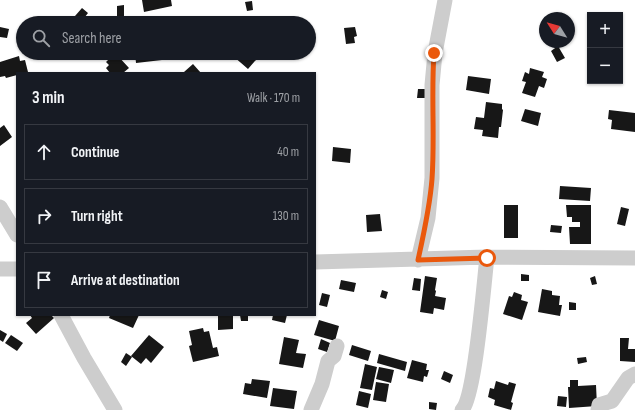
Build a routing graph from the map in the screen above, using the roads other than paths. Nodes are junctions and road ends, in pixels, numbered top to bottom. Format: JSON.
{"nodes":[{"id":1,"x":445,"y":0,"type":"edge"},
{"id":2,"x":0,"y":207,"type":"edge"},
{"id":3,"x":16,"y":233,"type":"edge"},
{"id":4,"x":487,"y":258,"type":"junction"},
{"id":5,"x":635,"y":258,"type":"edge"},
{"id":6,"x":418,"y":260,"type":"junction"},
{"id":7,"x":316,"y":262,"type":"edge"},
{"id":8,"x":16,"y":268,"type":"edge"},
{"id":9,"x":0,"y":269,"type":"edge"},
{"id":10,"x":62,"y":316,"type":"edge"},
{"id":11,"x":337,"y":346,"type":"dead end"},
{"id":12,"x":635,"y":374,"type":"edge"},
{"id":13,"x":610,"y":406,"type":"edge"},
{"id":14,"x":115,"y":410,"type":"edge"},
{"id":15,"x":311,"y":410,"type":"edge"},
{"id":16,"x":462,"y":410,"type":"edge"},
{"id":17,"x":598,"y":410,"type":"edge"}],
"edges":[{"from":1,"to":6,"type":"street"},
{"from":2,"to":3,"type":"street"},
{"from":4,"to":5,"type":"street"},
{"from":4,"to":6,"type":"street"},
{"from":4,"to":16,"type":"street"},
{"from":6,"to":7,"type":"street"},
{"from":8,"to":9,"type":"street"},
{"from":10,"to":14,"type":"street"},
{"from":11,"to":15,"type":"street"},
{"from":12,"to":13,"type":"street"},
{"from":13,"to":17,"type":"street"}]}
